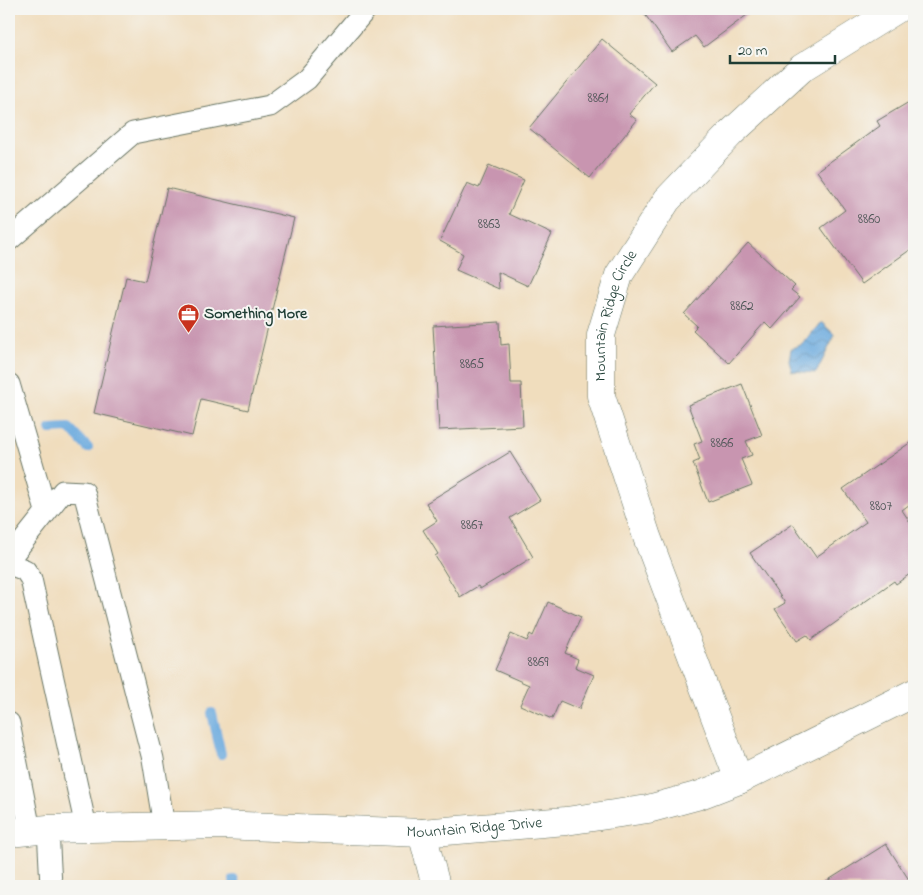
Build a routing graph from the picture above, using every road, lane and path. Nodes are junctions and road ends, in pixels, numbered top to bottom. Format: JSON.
{"nodes":[{"id":1,"x":366,"y":9,"type":"edge"},
{"id":2,"x":897,"y":9,"type":"edge"},
{"id":3,"x":9,"y":240,"type":"edge"},
{"id":4,"x":9,"y":384,"type":"edge"},
{"id":5,"x":46,"y":511,"type":"junction"},
{"id":6,"x":9,"y":559,"type":"edge"},
{"id":7,"x":9,"y":564,"type":"edge"},
{"id":8,"x":914,"y":693,"type":"edge"},
{"id":9,"x":9,"y":723,"type":"edge"},
{"id":10,"x":739,"y":780,"type":"junction"},
{"id":11,"x":164,"y":826,"type":"junction"},
{"id":12,"x":86,"y":827,"type":"junction"},
{"id":13,"x":29,"y":831,"type":"edge"},
{"id":14,"x":422,"y":834,"type":"junction"},
{"id":15,"x":51,"y":886,"type":"edge"},
{"id":16,"x":436,"y":886,"type":"edge"}],
"edges":[{"from":1,"to":3,"type":"lane"},
{"from":2,"to":10,"type":"street","name":"Mountain Ridge Circle"},
{"from":4,"to":5,"type":"lane"},
{"from":5,"to":6,"type":"lane"},
{"from":5,"to":11,"type":"lane"},
{"from":7,"to":12,"type":"lane"},
{"from":8,"to":10,"type":"street","name":"Mountain Ridge Drive"},
{"from":9,"to":13,"type":"lane"},
{"from":10,"to":14,"type":"street","name":"Mountain Ridge Drive"},
{"from":11,"to":12,"type":"street","name":"Mountain Ridge Drive"},
{"from":11,"to":14,"type":"street","name":"Mountain Ridge Drive"},
{"from":12,"to":13,"type":"street","name":"Mountain Ridge Drive"},
{"from":13,"to":15,"type":"lane"},
{"from":14,"to":16,"type":"street"}]}
